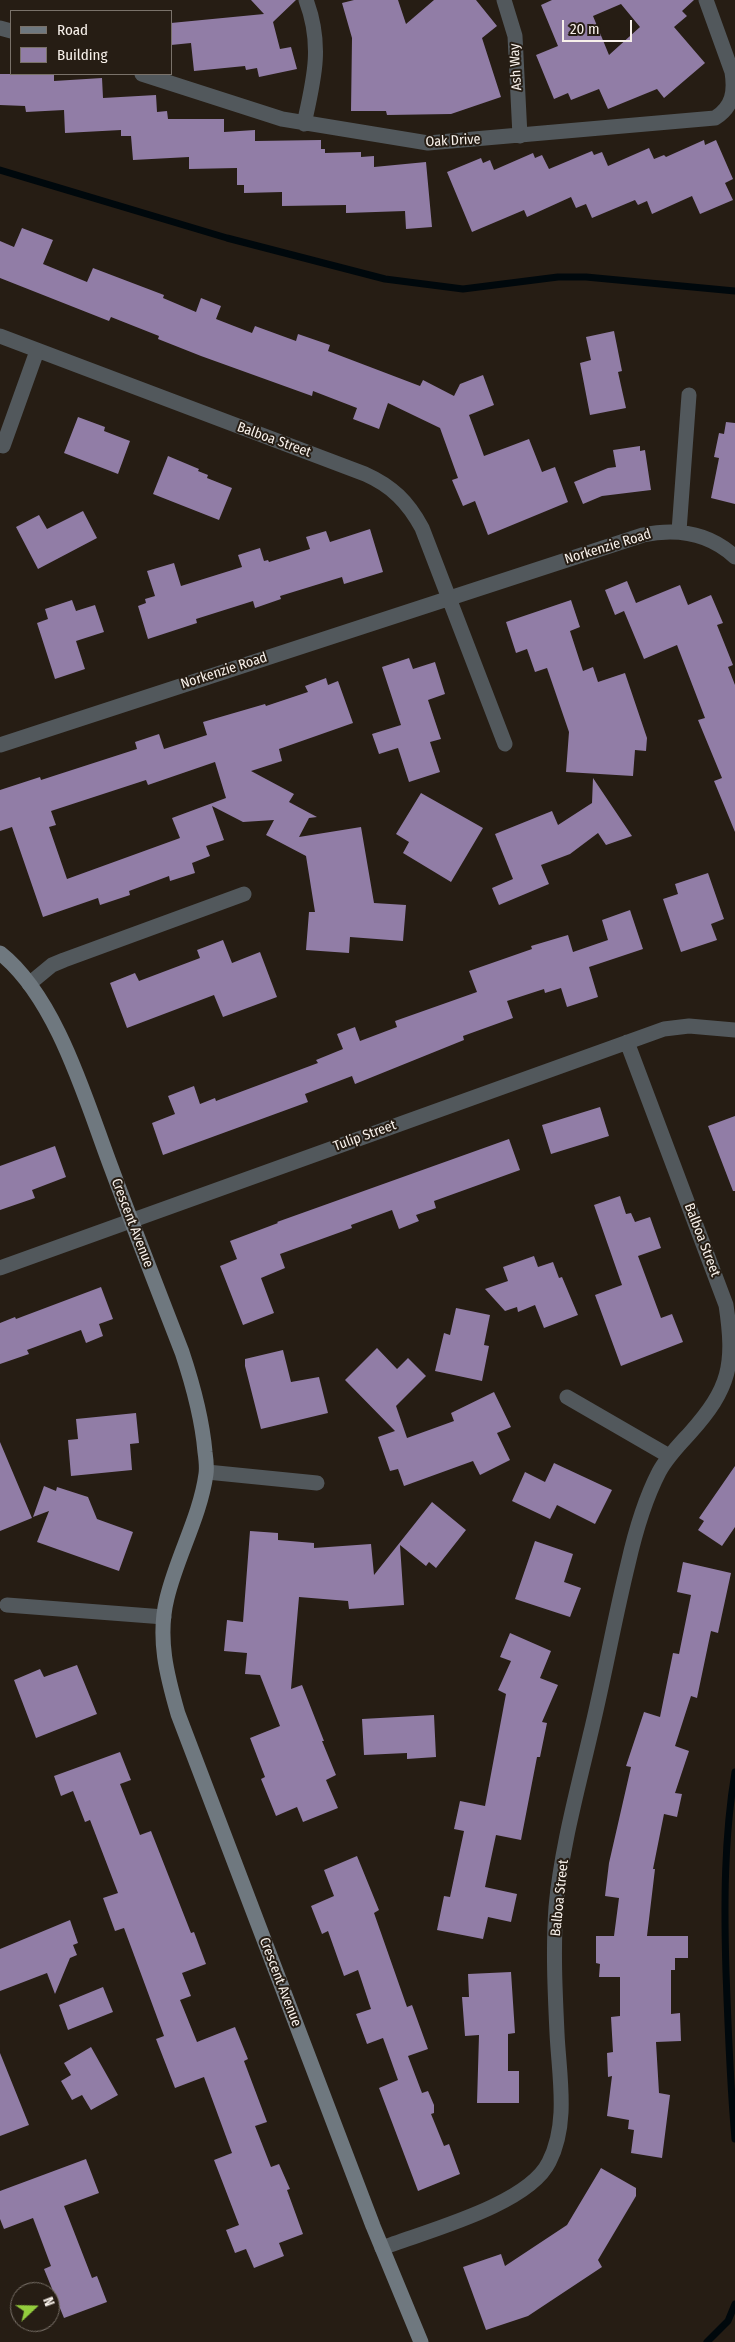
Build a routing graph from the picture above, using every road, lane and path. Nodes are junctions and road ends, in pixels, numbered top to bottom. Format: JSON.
{"nodes":[{"id":1,"x":306,"y":0,"type":"edge"},
{"id":2,"x":504,"y":0,"type":"edge"},
{"id":3,"x":706,"y":0,"type":"edge"},
{"id":4,"x":734,"y":71,"type":"edge"},
{"id":5,"x":145,"y":75,"type":"edge"},
{"id":6,"x":304,"y":124,"type":"junction"},
{"id":7,"x":520,"y":136,"type":"junction"},
{"id":8,"x":0,"y":336,"type":"edge"},
{"id":9,"x":37,"y":351,"type":"junction"},
{"id":10,"x":690,"y":395,"type":"dead end"},
{"id":11,"x":2,"y":446,"type":"dead end"},
{"id":12,"x":678,"y":531,"type":"junction"},
{"id":13,"x":735,"y":557,"type":"edge"},
{"id":14,"x":449,"y":597,"type":"junction"},
{"id":15,"x":505,"y":744,"type":"dead end"},
{"id":16,"x":0,"y":745,"type":"edge"},
{"id":17,"x":244,"y":894,"type":"dead end"},
{"id":18,"x":0,"y":954,"type":"edge"},
{"id":19,"x":29,"y":984,"type":"junction"},
{"id":20,"x":735,"y":1030,"type":"edge"},
{"id":21,"x":627,"y":1042,"type":"junction"},
{"id":22,"x":131,"y":1220,"type":"junction"},
{"id":23,"x":0,"y":1268,"type":"edge"},
{"id":24,"x":568,"y":1397,"type":"dead end"},
{"id":25,"x":669,"y":1456,"type":"junction"},
{"id":26,"x":207,"y":1472,"type":"junction"},
{"id":27,"x":317,"y":1483,"type":"dead end"},
{"id":28,"x":7,"y":1605,"type":"dead end"},
{"id":29,"x":164,"y":1617,"type":"junction"},
{"id":30,"x":382,"y":2248,"type":"junction"},
{"id":31,"x":421,"y":2342,"type":"edge"}],
"edges":[{"from":1,"to":6,"type":"street"},
{"from":2,"to":7,"type":"street","name":"Ash Way"},
{"from":3,"to":4,"type":"street","name":"Oak Drive"},
{"from":4,"to":7,"type":"street","name":"Oak Drive"},
{"from":5,"to":6,"type":"street","name":"Oak Drive"},
{"from":6,"to":7,"type":"street","name":"Oak Drive"},
{"from":8,"to":9,"type":"street","name":"Balboa Street"},
{"from":9,"to":11,"type":"street"},
{"from":9,"to":14,"type":"street","name":"Balboa Street"},
{"from":10,"to":12,"type":"street"},
{"from":12,"to":13,"type":"street","name":"Norkenzie Road"},
{"from":12,"to":14,"type":"street","name":"Norkenzie Road"},
{"from":14,"to":15,"type":"street"},
{"from":14,"to":16,"type":"street","name":"Norkenzie Road"},
{"from":17,"to":19,"type":"street"},
{"from":18,"to":19,"type":"street","name":"Crescent Avenue"},
{"from":19,"to":22,"type":"street","name":"Crescent Avenue"},
{"from":20,"to":21,"type":"street","name":"Tulip Street"},
{"from":21,"to":22,"type":"street","name":"Tulip Street"},
{"from":21,"to":25,"type":"street","name":"Balboa Street"},
{"from":22,"to":23,"type":"street","name":"Tulip Street"},
{"from":22,"to":26,"type":"street","name":"Crescent Avenue"},
{"from":24,"to":25,"type":"street"},
{"from":25,"to":30,"type":"street","name":"Balboa Street"},
{"from":26,"to":27,"type":"street"},
{"from":26,"to":29,"type":"street","name":"Crescent Avenue"},
{"from":28,"to":29,"type":"street"},
{"from":29,"to":30,"type":"street","name":"Crescent Avenue"},
{"from":30,"to":31,"type":"street","name":"Crescent Avenue"}]}
